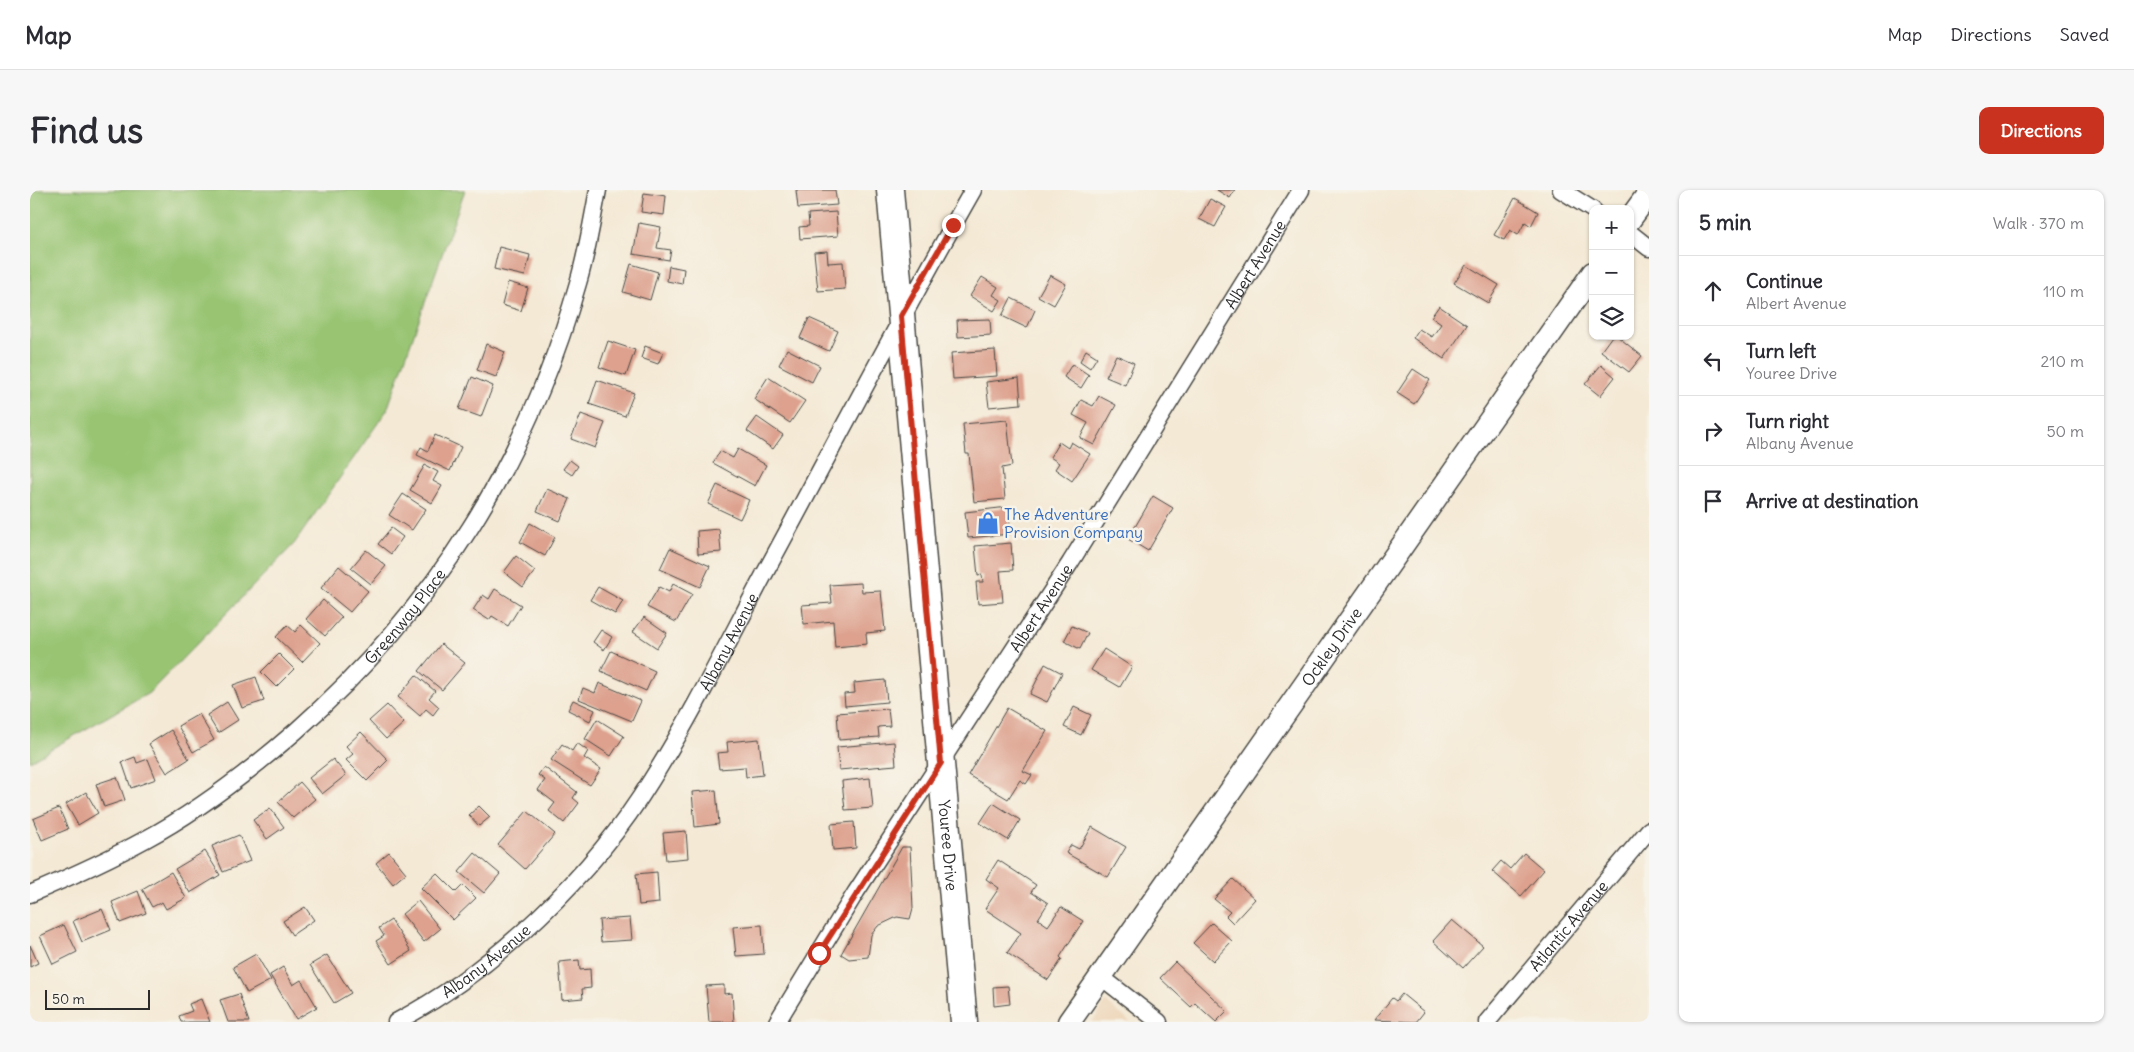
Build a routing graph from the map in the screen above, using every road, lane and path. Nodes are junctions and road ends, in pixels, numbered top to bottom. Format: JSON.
{"nodes":[{"id":1,"x":598,"y":190,"type":"edge"},
{"id":2,"x":890,"y":190,"type":"edge"},
{"id":3,"x":972,"y":190,"type":"edge"},
{"id":4,"x":1302,"y":190,"type":"edge"},
{"id":5,"x":1561,"y":190,"type":"edge"},
{"id":6,"x":1649,"y":193,"type":"edge"},
{"id":7,"x":1589,"y":208,"type":"edge"},
{"id":8,"x":1634,"y":214,"type":"edge"},
{"id":9,"x":1634,"y":236,"type":"edge"},
{"id":10,"x":1649,"y":248,"type":"edge"},
{"id":11,"x":1589,"y":279,"type":"edge"},
{"id":12,"x":901,"y":316,"type":"junction"},
{"id":13,"x":941,"y":763,"type":"junction"},
{"id":14,"x":1649,"y":830,"type":"edge"},
{"id":15,"x":30,"y":894,"type":"edge"},
{"id":16,"x":1100,"y":976,"type":"junction"},
{"id":17,"x":396,"y":1022,"type":"edge"},
{"id":18,"x":777,"y":1022,"type":"edge"},
{"id":19,"x":964,"y":1022,"type":"edge"},
{"id":20,"x":1068,"y":1022,"type":"edge"},
{"id":21,"x":1159,"y":1022,"type":"edge"},
{"id":22,"x":1487,"y":1022,"type":"edge"}],
"edges":[{"from":1,"to":15,"type":"street","name":"Greenway Place"},
{"from":2,"to":12,"type":"main road","name":"Youree Drive"},
{"from":3,"to":12,"type":"street","name":"Albany Avenue"},
{"from":4,"to":13,"type":"street","name":"Albert Avenue"},
{"from":5,"to":7,"type":"street"},
{"from":6,"to":8,"type":"street"},
{"from":9,"to":10,"type":"street"},
{"from":11,"to":16,"type":"street","name":"Ockley Drive"},
{"from":12,"to":13,"type":"main road","name":"Youree Drive"},
{"from":12,"to":17,"type":"street","name":"Albany Avenue"},
{"from":13,"to":18,"type":"street","name":"Albert Avenue"},
{"from":13,"to":19,"type":"main road","name":"Youree Drive"},
{"from":14,"to":22,"type":"street","name":"Atlantic Avenue"},
{"from":16,"to":20,"type":"street","name":"Ockley Drive"},
{"from":16,"to":21,"type":"street"}]}
